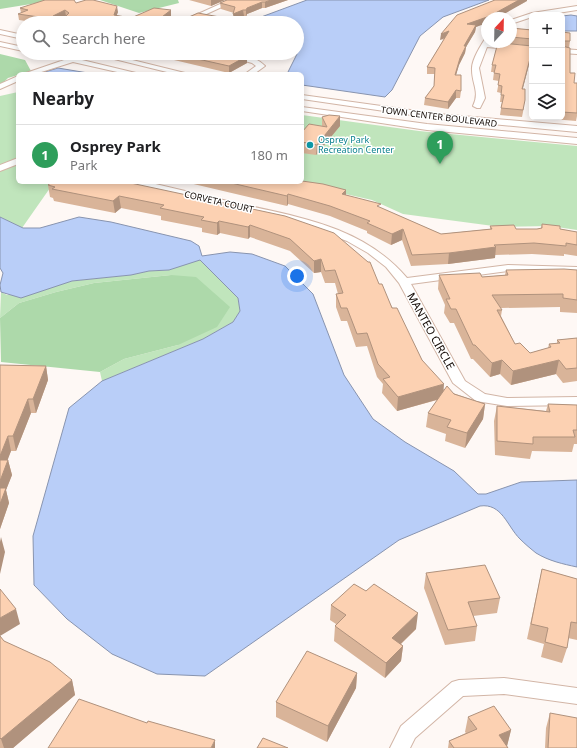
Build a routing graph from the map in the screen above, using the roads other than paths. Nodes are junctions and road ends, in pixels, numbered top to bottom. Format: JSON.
{"nodes":[{"id":1,"x":234,"y":0,"type":"edge"},
{"id":2,"x":577,"y":8,"type":"edge"},
{"id":3,"x":552,"y":12,"type":"edge"},
{"id":4,"x":197,"y":16,"type":"edge"},
{"id":5,"x":529,"y":16,"type":"edge"},
{"id":6,"x":517,"y":20,"type":"edge"},
{"id":7,"x":0,"y":32,"type":"edge"},
{"id":8,"x":16,"y":35,"type":"edge"},
{"id":9,"x":0,"y":44,"type":"edge"},
{"id":10,"x":16,"y":47,"type":"edge"},
{"id":11,"x":517,"y":47,"type":"edge"},
{"id":12,"x":483,"y":48,"type":"edge"},
{"id":13,"x":529,"y":49,"type":"edge"},
{"id":14,"x":565,"y":51,"type":"edge"},
{"id":15,"x":577,"y":52,"type":"edge"},
{"id":16,"x":73,"y":60,"type":"joint"},
{"id":17,"x":124,"y":60,"type":"edge"},
{"id":18,"x":251,"y":60,"type":"edge"},
{"id":19,"x":34,"y":72,"type":"edge"},
{"id":20,"x":127,"y":72,"type":"edge"},
{"id":21,"x":176,"y":72,"type":"edge"},
{"id":22,"x":252,"y":72,"type":"edge"},
{"id":23,"x":16,"y":79,"type":"edge"},
{"id":24,"x":0,"y":87,"type":"edge"},
{"id":25,"x":304,"y":97,"type":"edge"},
{"id":26,"x":477,"y":106,"type":"dead end"},
{"id":27,"x":304,"y":109,"type":"edge"},
{"id":28,"x":577,"y":129,"type":"edge"},
{"id":29,"x":577,"y":141,"type":"edge"},
{"id":30,"x":16,"y":162,"type":"edge"},
{"id":31,"x":0,"y":168,"type":"edge"},
{"id":32,"x":143,"y":184,"type":"edge"},
{"id":33,"x":577,"y":270,"type":"edge"},
{"id":34,"x":404,"y":282,"type":"junction"},
{"id":35,"x":577,"y":401,"type":"edge"},
{"id":36,"x":577,"y":696,"type":"edge"},
{"id":37,"x":400,"y":748,"type":"edge"}],
"edges":[{"from":1,"to":4,"type":"street"},
{"from":2,"to":3,"type":"street"},
{"from":5,"to":6,"type":"street"},
{"from":7,"to":8,"type":"street"},
{"from":9,"to":10,"type":"street"},
{"from":11,"to":13,"type":"street"},
{"from":12,"to":26,"type":"street"},
{"from":14,"to":15,"type":"street"},
{"from":16,"to":19,"type":"street"},
{"from":16,"to":20,"type":"street"},
{"from":17,"to":21,"type":"street"},
{"from":18,"to":22,"type":"street"},
{"from":23,"to":24,"type":"street"},
{"from":25,"to":28,"type":"street","name":"TOWN CENTER BOULEVARD"},
{"from":27,"to":29,"type":"street","name":"TOWN CENTER BOULEVARD"},
{"from":30,"to":31,"type":"street"},
{"from":32,"to":34,"type":"street","name":"CORVETA COURT"},
{"from":33,"to":34,"type":"street","name":"MANTEO CIRCLE"},
{"from":34,"to":35,"type":"street","name":"MANTEO CIRCLE"},
{"from":36,"to":37,"type":"street"}]}
